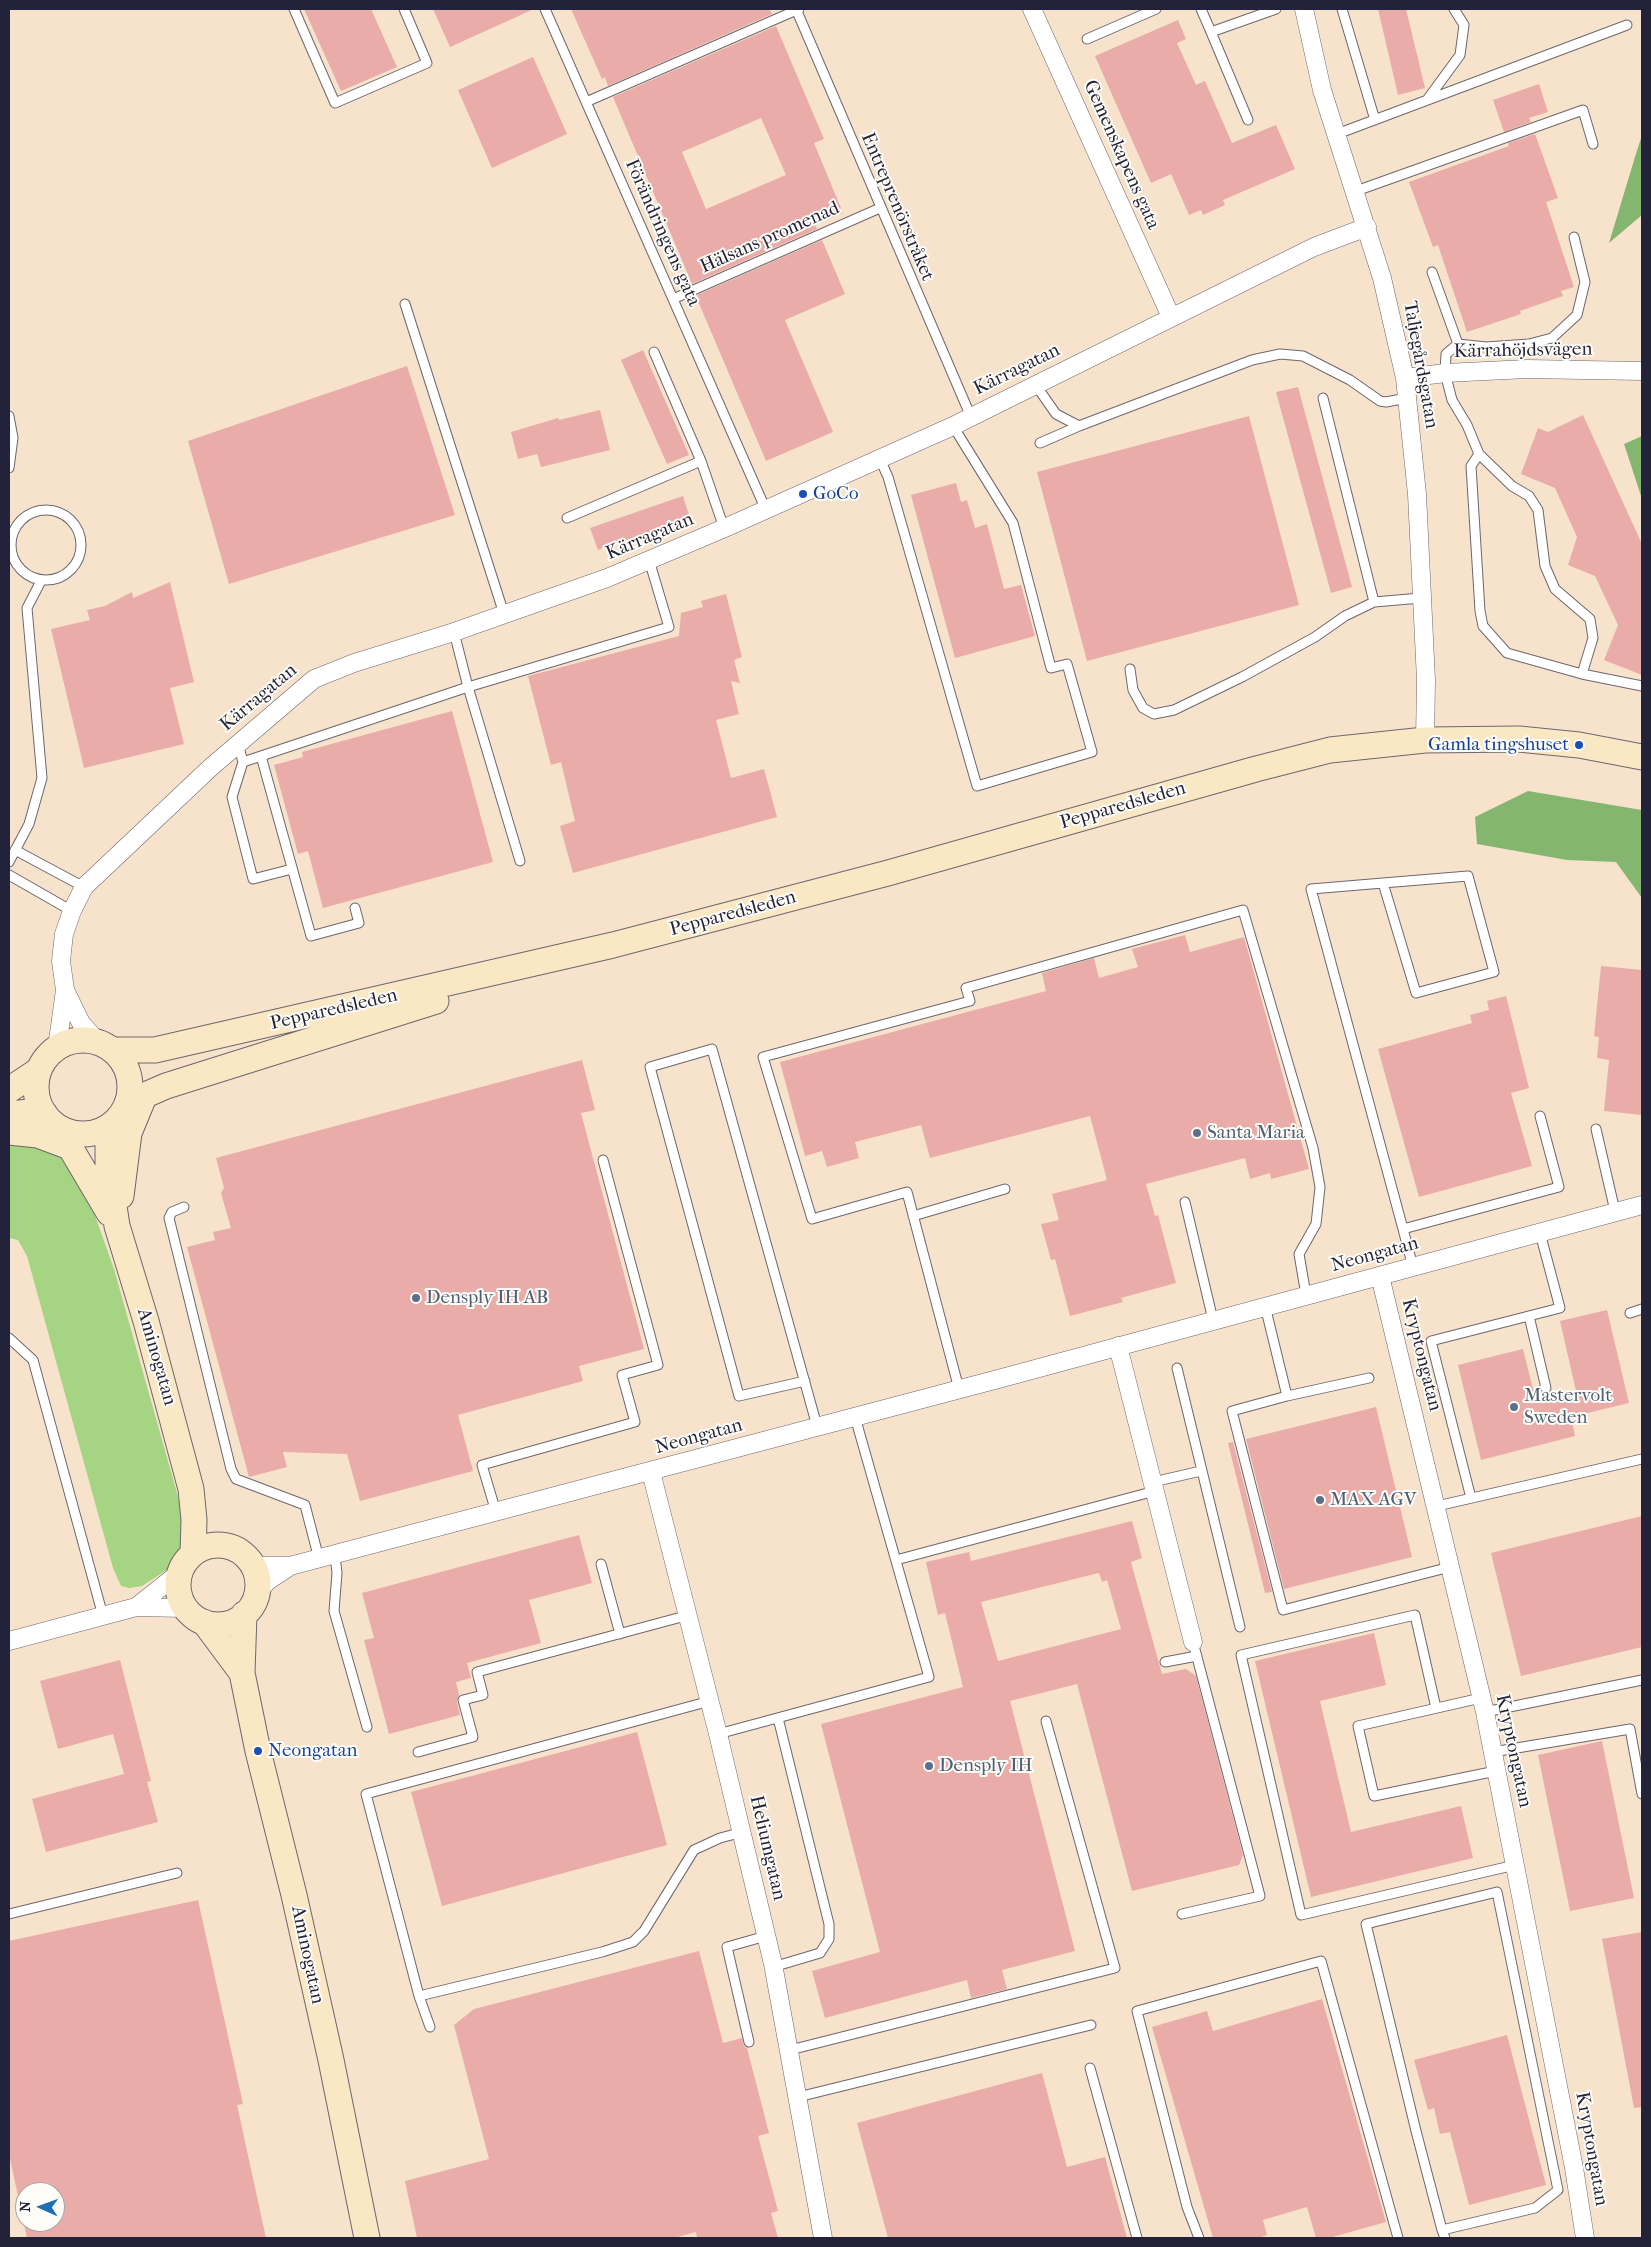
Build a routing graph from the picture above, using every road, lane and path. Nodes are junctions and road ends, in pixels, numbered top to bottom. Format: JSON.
{"nodes":[{"id":1,"x":294,"y":9,"type":"edge"},
{"id":2,"x":404,"y":9,"type":"edge"},
{"id":3,"x":546,"y":9,"type":"edge"},
{"id":4,"x":797,"y":9,"type":"edge"},
{"id":5,"x":1032,"y":9,"type":"edge"},
{"id":6,"x":1156,"y":9,"type":"edge"},
{"id":7,"x":1201,"y":9,"type":"edge"},
{"id":8,"x":1276,"y":9,"type":"edge"},
{"id":9,"x":1304,"y":9,"type":"edge"},
{"id":10,"x":1342,"y":9,"type":"edge"},
{"id":11,"x":1454,"y":9,"type":"edge"},
{"id":12,"x":1627,"y":25,"type":"dead end"},
{"id":13,"x":1211,"y":32,"type":"junction"},
{"id":14,"x":1087,"y":39,"type":"dead end"},
{"id":15,"x":1427,"y":100,"type":"junction"},
{"id":16,"x":586,"y":102,"type":"junction"},
{"id":17,"x":1248,"y":120,"type":"dead end"},
{"id":18,"x":1375,"y":120,"type":"junction"},
{"id":19,"x":1337,"y":134,"type":"junction"},
{"id":20,"x":1593,"y":144,"type":"dead end"},
{"id":21,"x":1356,"y":191,"type":"junction"},
{"id":22,"x":880,"y":208,"type":"junction"},
{"id":23,"x":1367,"y":226,"type":"junction"},
{"id":24,"x":1574,"y":237,"type":"dead end"},
{"id":25,"x":1432,"y":272,"type":"dead end"},
{"id":26,"x":673,"y":298,"type":"junction"},
{"id":27,"x":405,"y":304,"type":"dead end"},
{"id":28,"x":1171,"y":317,"type":"junction"},
{"id":29,"x":1458,"y":344,"type":"junction"},
{"id":30,"x":654,"y":352,"type":"dead end"},
{"id":31,"x":1642,"y":371,"type":"edge"},
{"id":32,"x":1445,"y":373,"type":"junction"},
{"id":33,"x":1405,"y":378,"type":"junction"},
{"id":34,"x":1035,"y":384,"type":"junction"},
{"id":35,"x":1323,"y":398,"type":"dead end"},
{"id":36,"x":1407,"y":398,"type":"junction"},
{"id":37,"x":9,"y":416,"type":"edge"},
{"id":38,"x":971,"y":417,"type":"junction"},
{"id":39,"x":953,"y":426,"type":"junction"},
{"id":40,"x":1079,"y":426,"type":"junction"},
{"id":41,"x":1040,"y":443,"type":"dead end"},
{"id":42,"x":1479,"y":454,"type":"junction"},
{"id":43,"x":880,"y":459,"type":"junction"},
{"id":44,"x":700,"y":461,"type":"junction"},
{"id":45,"x":9,"y":468,"type":"edge"},
{"id":46,"x":766,"y":510,"type":"junction"},
{"id":47,"x":567,"y":518,"type":"dead end"},
{"id":48,"x":724,"y":528,"type":"junction"},
{"id":49,"x":649,"y":560,"type":"junction"},
{"id":50,"x":41,"y":581,"type":"junction"},
{"id":51,"x":1421,"y":598,"type":"junction"},
{"id":52,"x":1374,"y":602,"type":"junction"},
{"id":53,"x":504,"y":614,"type":"junction"},
{"id":54,"x":454,"y":632,"type":"junction"},
{"id":55,"x":1130,"y":668,"type":"dead end"},
{"id":56,"x":1582,"y":674,"type":"junction"},
{"id":57,"x":1642,"y":686,"type":"edge"},
{"id":58,"x":468,"y":687,"type":"junction"},
{"id":59,"x":1425,"y":740,"type":"junction"},
{"id":60,"x":238,"y":744,"type":"junction"},
{"id":61,"x":261,"y":756,"type":"junction"},
{"id":62,"x":1642,"y":757,"type":"edge"},
{"id":63,"x":243,"y":762,"type":"junction"},
{"id":64,"x":15,"y":850,"type":"junction"},
{"id":65,"x":520,"y":861,"type":"dead end"},
{"id":66,"x":9,"y":862,"type":"edge"},
{"id":67,"x":292,"y":869,"type":"junction"},
{"id":68,"x":9,"y":875,"type":"edge"},
{"id":69,"x":1383,"y":883,"type":"junction"},
{"id":70,"x":84,"y":887,"type":"junction"},
{"id":71,"x":355,"y":908,"type":"dead end"},
{"id":72,"x":72,"y":912,"type":"junction"},
{"id":73,"x":613,"y":945,"type":"junction"},
{"id":74,"x":65,"y":990,"type":"junction"},
{"id":75,"x":105,"y":1046,"type":"junction"},
{"id":76,"x":57,"y":1048,"type":"junction"},
{"id":77,"x":39,"y":1070,"type":"junction"},
{"id":78,"x":9,"y":1090,"type":"edge"},
{"id":79,"x":135,"y":1101,"type":"junction"},
{"id":80,"x":9,"y":1114,"type":"edge"},
{"id":81,"x":1540,"y":1116,"type":"dead end"},
{"id":82,"x":48,"y":1118,"type":"junction"},
{"id":83,"x":108,"y":1127,"type":"junction"},
{"id":84,"x":1596,"y":1129,"type":"dead end"},
{"id":85,"x":9,"y":1132,"type":"edge"},
{"id":86,"x":70,"y":1147,"type":"junction"},
{"id":87,"x":603,"y":1160,"type":"dead end"},
{"id":88,"x":1006,"y":1189,"type":"dead end"},
{"id":89,"x":1185,"y":1202,"type":"dead end"},
{"id":90,"x":1642,"y":1205,"type":"edge"},
{"id":91,"x":184,"y":1207,"type":"dead end"},
{"id":92,"x":1615,"y":1211,"type":"junction"},
{"id":93,"x":913,"y":1216,"type":"junction"},
{"id":94,"x":117,"y":1226,"type":"junction"},
{"id":95,"x":1403,"y":1229,"type":"junction"},
{"id":96,"x":1540,"y":1232,"type":"junction"},
{"id":97,"x":1413,"y":1267,"type":"junction"},
{"id":98,"x":1380,"y":1276,"type":"junction"},
{"id":99,"x":1306,"y":1295,"type":"junction"},
{"id":100,"x":1265,"y":1306,"type":"junction"},
{"id":101,"x":1642,"y":1309,"type":"edge"},
{"id":102,"x":1630,"y":1312,"type":"dead end"},
{"id":103,"x":1529,"y":1316,"type":"junction"},
{"id":104,"x":1213,"y":1320,"type":"junction"},
{"id":105,"x":9,"y":1338,"type":"edge"},
{"id":106,"x":1118,"y":1346,"type":"junction"},
{"id":107,"x":1177,"y":1368,"type":"dead end"},
{"id":108,"x":1369,"y":1378,"type":"dead end"},
{"id":109,"x":805,"y":1381,"type":"junction"},
{"id":110,"x":1546,"y":1388,"type":"dead end"},
{"id":111,"x":959,"y":1389,"type":"junction"},
{"id":112,"x":1288,"y":1396,"type":"junction"},
{"id":113,"x":855,"y":1416,"type":"junction"},
{"id":114,"x":817,"y":1426,"type":"junction"},
{"id":115,"x":1642,"y":1459,"type":"edge"},
{"id":116,"x":1201,"y":1471,"type":"junction"},
{"id":117,"x":651,"y":1472,"type":"junction"},
{"id":118,"x":1154,"y":1487,"type":"junction"},
{"id":119,"x":191,"y":1489,"type":"junction"},
{"id":120,"x":1470,"y":1498,"type":"junction"},
{"id":121,"x":1437,"y":1506,"type":"junction"},
{"id":122,"x":496,"y":1512,"type":"junction"},
{"id":123,"x":230,"y":1547,"type":"junction"},
{"id":124,"x":327,"y":1557,"type":"junction"},
{"id":125,"x":896,"y":1560,"type":"junction"},
{"id":126,"x":186,"y":1563,"type":"junction"},
{"id":127,"x":250,"y":1563,"type":"junction"},
{"id":128,"x":601,"y":1564,"type":"dead end"},
{"id":129,"x":290,"y":1566,"type":"junction"},
{"id":130,"x":1450,"y":1567,"type":"junction"},
{"id":131,"x":250,"y":1603,"type":"junction"},
{"id":132,"x":136,"y":1607,"type":"junction"},
{"id":133,"x":194,"y":1615,"type":"junction"},
{"id":134,"x":689,"y":1615,"type":"junction"},
{"id":135,"x":103,"y":1616,"type":"junction"},
{"id":136,"x":1240,"y":1627,"type":"dead end"},
{"id":137,"x":620,"y":1634,"type":"junction"},
{"id":138,"x":9,"y":1641,"type":"edge"},
{"id":139,"x":1195,"y":1649,"type":"junction"},
{"id":140,"x":1166,"y":1662,"type":"dead end"},
{"id":141,"x":242,"y":1673,"type":"junction"},
{"id":142,"x":1642,"y":1680,"type":"edge"},
{"id":143,"x":710,"y":1701,"type":"junction"},
{"id":144,"x":1483,"y":1705,"type":"junction"},
{"id":145,"x":1436,"y":1708,"type":"junction"},
{"id":146,"x":778,"y":1718,"type":"junction"},
{"id":147,"x":1046,"y":1721,"type":"dead end"},
{"id":148,"x":367,"y":1727,"type":"dead end"},
{"id":149,"x":718,"y":1734,"type":"junction"},
{"id":150,"x":418,"y":1752,"type":"dead end"},
{"id":151,"x":1493,"y":1752,"type":"junction"},
{"id":152,"x":1496,"y":1771,"type":"junction"},
{"id":153,"x":1642,"y":1794,"type":"edge"},
{"id":154,"x":742,"y":1832,"type":"junction"},
{"id":155,"x":1515,"y":1865,"type":"junction"},
{"id":156,"x":177,"y":1873,"type":"dead end"},
{"id":157,"x":9,"y":1914,"type":"edge"},
{"id":158,"x":1182,"y":1914,"type":"dead end"},
{"id":159,"x":766,"y":1936,"type":"junction"},
{"id":160,"x":773,"y":1967,"type":"junction"},
{"id":161,"x":419,"y":1996,"type":"junction"},
{"id":162,"x":1092,"y":2026,"type":"dead end"},
{"id":163,"x":430,"y":2027,"type":"dead end"},
{"id":164,"x":750,"y":2042,"type":"dead end"},
{"id":165,"x":790,"y":2050,"type":"junction"},
{"id":166,"x":1090,"y":2068,"type":"dead end"},
{"id":167,"x":798,"y":2097,"type":"junction"},
{"id":168,"x":1444,"y":2234,"type":"edge"},
{"id":169,"x":367,"y":2238,"type":"edge"},
{"id":170,"x":823,"y":2238,"type":"edge"},
{"id":171,"x":1137,"y":2238,"type":"edge"},
{"id":172,"x":1199,"y":2238,"type":"edge"},
{"id":173,"x":1398,"y":2238,"type":"edge"},
{"id":174,"x":1585,"y":2238,"type":"edge"}],
"edges":[{"from":1,"to":2,"type":"lane"},
{"from":3,"to":16,"type":"lane","name":"Förändringens gata"},
{"from":4,"to":16,"type":"lane"},
{"from":4,"to":22,"type":"lane","name":"Entreprenörstråket"},
{"from":5,"to":28,"type":"street","name":"Gemenskapens gata"},
{"from":6,"to":14,"type":"lane"},
{"from":7,"to":13,"type":"lane"},
{"from":8,"to":13,"type":"lane"},
{"from":9,"to":19,"type":"street","name":"Taljegårdsgatan"},
{"from":10,"to":18,"type":"lane"},
{"from":11,"to":15,"type":"lane"},
{"from":12,"to":15,"type":"lane"},
{"from":13,"to":17,"type":"lane"},
{"from":15,"to":18,"type":"lane"},
{"from":16,"to":26,"type":"lane","name":"Förändringens gata"},
{"from":18,"to":19,"type":"lane"},
{"from":19,"to":21,"type":"street","name":"Taljegårdsgatan"},
{"from":20,"to":21,"type":"lane"},
{"from":21,"to":23,"type":"street","name":"Taljegårdsgatan"},
{"from":22,"to":26,"type":"lane","name":"Hälsans promenad"},
{"from":22,"to":38,"type":"lane","name":"Entreprenörstråket"},
{"from":23,"to":28,"type":"street","name":"Kärragatan"},
{"from":23,"to":33,"type":"street","name":"Taljegårdsgatan"},
{"from":24,"to":29,"type":"lane"},
{"from":25,"to":29,"type":"lane"},
{"from":26,"to":46,"type":"lane","name":"Förändringens gata"},
{"from":27,"to":53,"type":"lane"},
{"from":28,"to":34,"type":"street","name":"Kärragatan"},
{"from":29,"to":32,"type":"lane"},
{"from":30,"to":44,"type":"lane"},
{"from":31,"to":32,"type":"street","name":"Kärrahöjdsvägen"},
{"from":32,"to":33,"type":"street","name":"Kärrahöjdsvägen"},
{"from":32,"to":42,"type":"lane"},
{"from":33,"to":36,"type":"street","name":"Taljegårdsgatan"},
{"from":34,"to":38,"type":"street","name":"Kärragatan"},
{"from":34,"to":40,"type":"lane"},
{"from":35,"to":52,"type":"lane"},
{"from":36,"to":40,"type":"lane"},
{"from":36,"to":51,"type":"street","name":"Taljegårdsgatan"},
{"from":37,"to":45,"type":"lane"},
{"from":38,"to":39,"type":"street","name":"Kärragatan"},
{"from":39,"to":43,"type":"street","name":"Kärragatan"},
{"from":39,"to":43,"type":"lane"},
{"from":40,"to":41,"type":"lane"},
{"from":42,"to":56,"type":"lane"},
{"from":42,"to":56,"type":"lane"},
{"from":43,"to":46,"type":"street","name":"Kärragatan"},
{"from":44,"to":47,"type":"lane"},
{"from":44,"to":48,"type":"lane"},
{"from":46,"to":48,"type":"street","name":"Kärragatan"},
{"from":48,"to":49,"type":"street","name":"Kärragatan"},
{"from":49,"to":53,"type":"street","name":"Kärragatan"},
{"from":49,"to":58,"type":"lane"},
{"from":50,"to":50,"type":"lane"},
{"from":50,"to":64,"type":"lane"},
{"from":51,"to":52,"type":"lane"},
{"from":51,"to":59,"type":"street","name":"Taljegårdsgatan"},
{"from":52,"to":55,"type":"lane"},
{"from":53,"to":54,"type":"street","name":"Kärragatan"},
{"from":54,"to":58,"type":"lane"},
{"from":54,"to":60,"type":"street","name":"Kärragatan"},
{"from":56,"to":57,"type":"lane"},
{"from":58,"to":61,"type":"lane"},
{"from":58,"to":65,"type":"lane"},
{"from":59,"to":62,"type":"street","name":"Pepparedsleden"},
{"from":59,"to":73,"type":"street","name":"Pepparedsleden"},
{"from":60,"to":63,"type":"lane"},
{"from":60,"to":70,"type":"street","name":"Kärragatan"},
{"from":61,"to":63,"type":"lane"},
{"from":61,"to":67,"type":"lane"},
{"from":63,"to":67,"type":"lane"},
{"from":64,"to":66,"type":"lane"},
{"from":64,"to":70,"type":"lane"},
{"from":67,"to":71,"type":"lane"},
{"from":68,"to":72,"type":"lane"},
{"from":69,"to":69,"type":"lane"},
{"from":69,"to":95,"type":"lane"},
{"from":70,"to":72,"type":"street","name":"Kärragatan"},
{"from":72,"to":74,"type":"street","name":"Kärragatan"},
{"from":73,"to":75,"type":"street","name":"Pepparedsleden"},
{"from":73,"to":79,"type":"street","name":"Pepparedsleden"},
{"from":74,"to":75,"type":"street","name":"Kärragatan"},
{"from":74,"to":76,"type":"street","name":"Kärragatan"},
{"from":75,"to":76,"type":"street"},
{"from":75,"to":79,"type":"street"},
{"from":76,"to":77,"type":"street"},
{"from":77,"to":78,"type":"street"},
{"from":77,"to":82,"type":"street"},
{"from":79,"to":83,"type":"street"},
{"from":79,"to":94,"type":"street"},
{"from":80,"to":82,"type":"street"},
{"from":81,"to":95,"type":"lane"},
{"from":82,"to":83,"type":"street"},
{"from":82,"to":86,"type":"street","name":"Aminogatan"},
{"from":83,"to":94,"type":"street","name":"Aminogatan"},
{"from":84,"to":92,"type":"lane"},
{"from":85,"to":86,"type":"street"},
{"from":86,"to":94,"type":"street","name":"Aminogatan"},
{"from":87,"to":122,"type":"lane"},
{"from":88,"to":93,"type":"lane"},
{"from":89,"to":104,"type":"lane"},
{"from":90,"to":92,"type":"street","name":"Neongatan"},
{"from":91,"to":124,"type":"lane"},
{"from":92,"to":96,"type":"street","name":"Neongatan"},
{"from":93,"to":99,"type":"lane"},
{"from":93,"to":111,"type":"lane"},
{"from":94,"to":119,"type":"street","name":"Aminogatan"},
{"from":95,"to":97,"type":"lane"},
{"from":96,"to":97,"type":"street","name":"Neongatan"},
{"from":96,"to":103,"type":"lane"},
{"from":97,"to":98,"type":"street","name":"Neongatan"},
{"from":98,"to":99,"type":"street","name":"Neongatan"},
{"from":98,"to":121,"type":"street","name":"Kryptongatan"},
{"from":99,"to":100,"type":"street","name":"Neongatan"},
{"from":100,"to":104,"type":"street","name":"Neongatan"},
{"from":100,"to":112,"type":"lane"},
{"from":101,"to":102,"type":"lane"},
{"from":103,"to":110,"type":"lane"},
{"from":103,"to":120,"type":"lane"},
{"from":104,"to":106,"type":"street","name":"Neongatan"},
{"from":105,"to":135,"type":"lane"},
{"from":106,"to":111,"type":"street","name":"Neongatan"},
{"from":106,"to":118,"type":"street"},
{"from":107,"to":116,"type":"lane"},
{"from":108,"to":112,"type":"lane"},
{"from":109,"to":109,"type":"lane"},
{"from":109,"to":114,"type":"lane"},
{"from":111,"to":113,"type":"street","name":"Neongatan"},
{"from":112,"to":130,"type":"lane"},
{"from":113,"to":114,"type":"street","name":"Neongatan"},
{"from":113,"to":125,"type":"lane"},
{"from":114,"to":117,"type":"street","name":"Neongatan"},
{"from":115,"to":120,"type":"lane"},
{"from":116,"to":118,"type":"lane"},
{"from":116,"to":136,"type":"lane"},
{"from":117,"to":122,"type":"street","name":"Neongatan"},
{"from":117,"to":134,"type":"street","name":"Heliumgatan"},
{"from":118,"to":125,"type":"lane"},
{"from":118,"to":139,"type":"street"},
{"from":119,"to":123,"type":"street","name":"Aminogatan"},
{"from":119,"to":126,"type":"street","name":"Aminogatan"},
{"from":120,"to":121,"type":"lane"},
{"from":121,"to":130,"type":"street","name":"Kryptongatan"},
{"from":122,"to":124,"type":"street","name":"Neongatan"},
{"from":123,"to":126,"type":"street"},
{"from":123,"to":127,"type":"street"},
{"from":124,"to":129,"type":"street","name":"Neongatan"},
{"from":124,"to":148,"type":"lane"},
{"from":125,"to":146,"type":"lane"},
{"from":126,"to":132,"type":"street"},
{"from":126,"to":133,"type":"street"},
{"from":127,"to":129,"type":"street","name":"Neongatan"},
{"from":127,"to":131,"type":"street"},
{"from":128,"to":137,"type":"lane"},
{"from":129,"to":131,"type":"street","name":"Neongatan"},
{"from":130,"to":144,"type":"street","name":"Kryptongatan"},
{"from":131,"to":133,"type":"street"},
{"from":131,"to":141,"type":"street","name":"Aminogatan"},
{"from":132,"to":133,"type":"street"},
{"from":132,"to":135,"type":"street"},
{"from":133,"to":141,"type":"street","name":"Aminogatan"},
{"from":134,"to":137,"type":"lane"},
{"from":134,"to":143,"type":"street","name":"Heliumgatan"},
{"from":135,"to":138,"type":"street"},
{"from":137,"to":150,"type":"lane"},
{"from":139,"to":140,"type":"lane"},
{"from":139,"to":158,"type":"lane"},
{"from":141,"to":169,"type":"street","name":"Aminogatan"},
{"from":142,"to":144,"type":"lane"},
{"from":143,"to":149,"type":"street","name":"Heliumgatan"},
{"from":143,"to":161,"type":"lane"},
{"from":144,"to":145,"type":"lane"},
{"from":144,"to":151,"type":"street","name":"Kryptongatan"},
{"from":145,"to":152,"type":"lane"},
{"from":145,"to":155,"type":"lane"},
{"from":146,"to":149,"type":"lane"},
{"from":146,"to":160,"type":"lane"},
{"from":147,"to":165,"type":"lane"},
{"from":149,"to":154,"type":"street","name":"Heliumgatan"},
{"from":151,"to":152,"type":"street","name":"Kryptongatan"},
{"from":151,"to":153,"type":"lane"},
{"from":152,"to":155,"type":"street","name":"Kryptongatan"},
{"from":154,"to":159,"type":"street","name":"Heliumgatan"},
{"from":154,"to":161,"type":"lane"},
{"from":155,"to":174,"type":"street","name":"Kryptongatan"},
{"from":156,"to":157,"type":"lane"},
{"from":159,"to":160,"type":"street","name":"Heliumgatan"},
{"from":159,"to":164,"type":"lane"},
{"from":160,"to":165,"type":"street","name":"Heliumgatan"},
{"from":161,"to":163,"type":"lane"},
{"from":162,"to":167,"type":"lane"},
{"from":165,"to":167,"type":"street","name":"Heliumgatan"},
{"from":166,"to":171,"type":"lane"},
{"from":167,"to":170,"type":"street","name":"Heliumgatan"},
{"from":168,"to":168,"type":"lane"},
{"from":172,"to":173,"type":"lane"}]}
